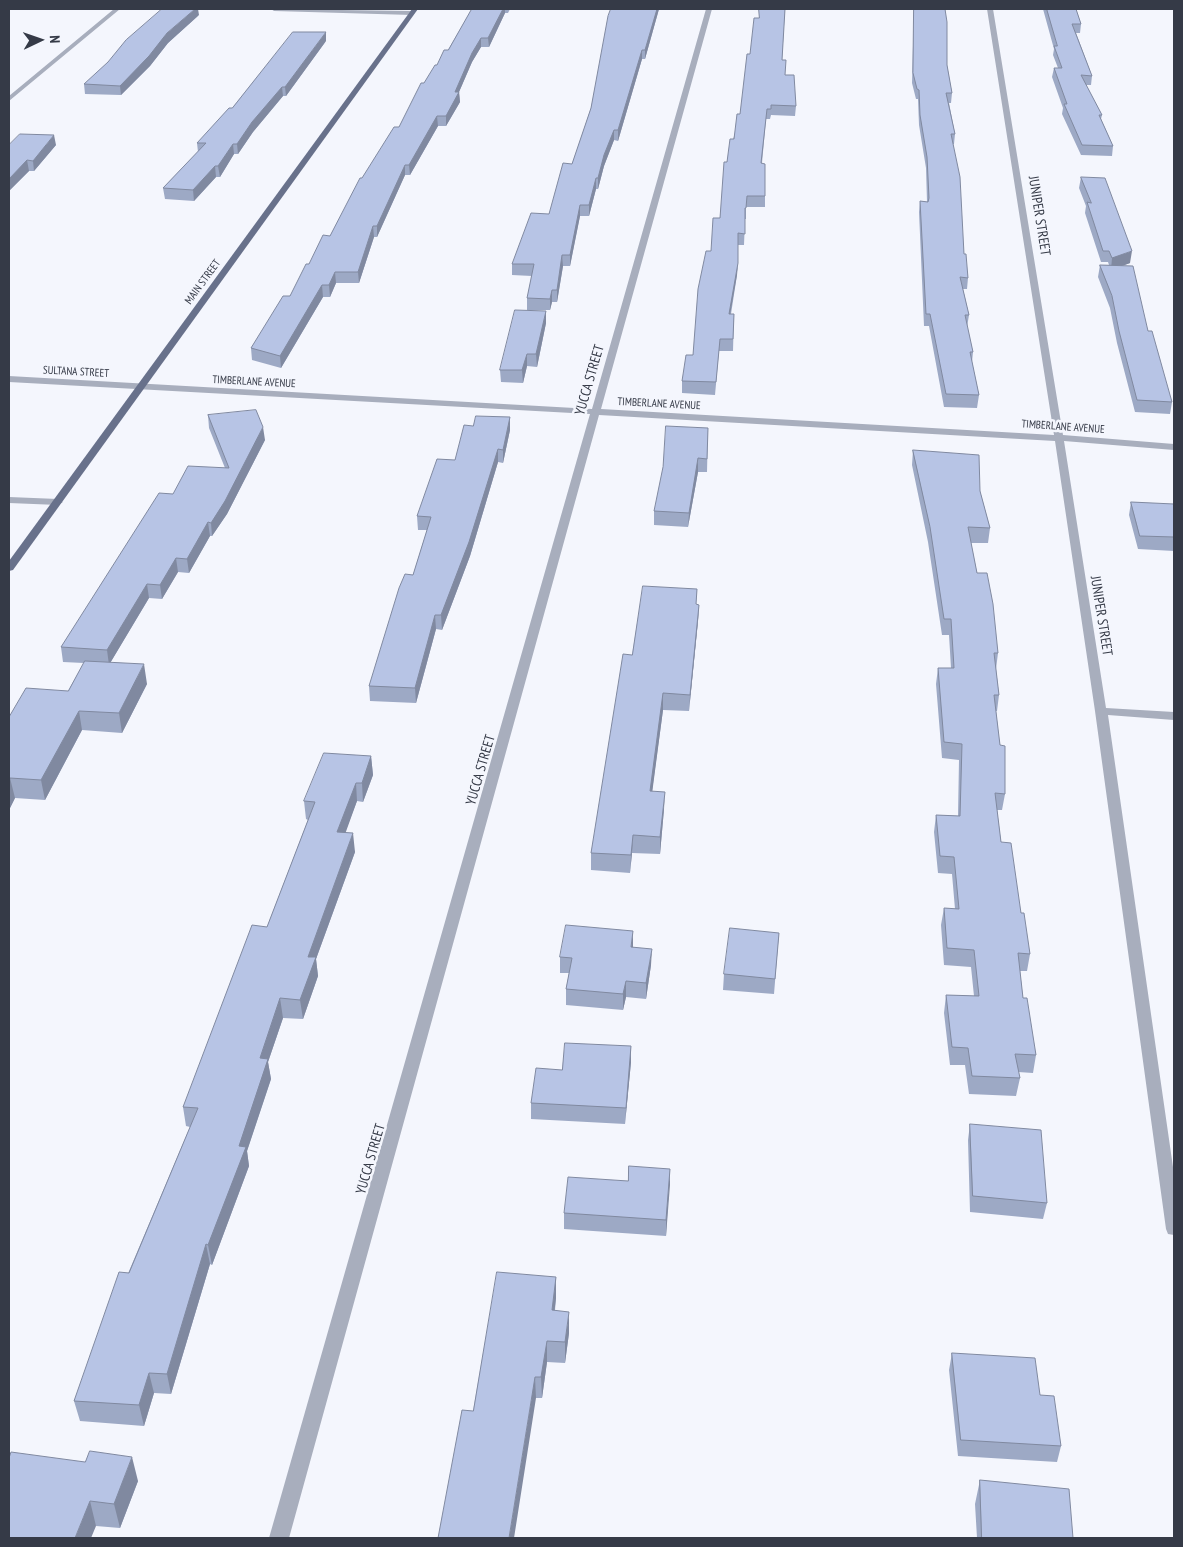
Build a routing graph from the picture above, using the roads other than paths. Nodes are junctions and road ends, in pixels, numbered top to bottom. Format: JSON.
{"nodes":[{"id":1,"x":117,"y":9,"type":"edge"},
{"id":2,"x":274,"y":9,"type":"edge"},
{"id":3,"x":709,"y":9,"type":"edge"},
{"id":4,"x":990,"y":9,"type":"edge"},
{"id":5,"x":414,"y":11,"type":"edge"},
{"id":6,"x":9,"y":99,"type":"edge"},
{"id":7,"x":9,"y":379,"type":"edge"},
{"id":8,"x":142,"y":387,"type":"junction"},
{"id":9,"x":597,"y":412,"type":"junction"},
{"id":10,"x":1059,"y":438,"type":"junction"},
{"id":11,"x":1174,"y":447,"type":"edge"},
{"id":12,"x":9,"y":500,"type":"edge"},
{"id":13,"x":58,"y":502,"type":"junction"},
{"id":14,"x":9,"y":568,"type":"edge"},
{"id":15,"x":1101,"y":711,"type":"junction"},
{"id":16,"x":1174,"y":716,"type":"edge"},
{"id":17,"x":1169,"y":1157,"type":"edge"},
{"id":18,"x":1174,"y":1230,"type":"edge"},
{"id":19,"x":279,"y":1538,"type":"edge"}],
"edges":[{"from":1,"to":6,"type":"street"},
{"from":2,"to":5,"type":"street"},
{"from":3,"to":9,"type":"street","name":"YUCCA STREET"},
{"from":4,"to":10,"type":"street","name":"JUNIPER STREET"},
{"from":5,"to":8,"type":"main road","name":"MAIN STREET"},
{"from":7,"to":8,"type":"street","name":"SULTANA STREET"},
{"from":8,"to":9,"type":"street","name":"TIMBERLANE AVENUE"},
{"from":8,"to":13,"type":"main road","name":"MAIN STREET"},
{"from":9,"to":10,"type":"street","name":"TIMBERLANE AVENUE"},
{"from":9,"to":19,"type":"street","name":"YUCCA STREET"},
{"from":10,"to":11,"type":"street","name":"TIMBERLANE AVENUE"},
{"from":10,"to":15,"type":"street","name":"JUNIPER STREET"},
{"from":12,"to":13,"type":"street"},
{"from":13,"to":14,"type":"main road","name":"MAIN STREET"},
{"from":15,"to":16,"type":"street"},
{"from":15,"to":17,"type":"street","name":"JUNIPER STREET"},
{"from":17,"to":18,"type":"street","name":"JUNIPER STREET"}]}
